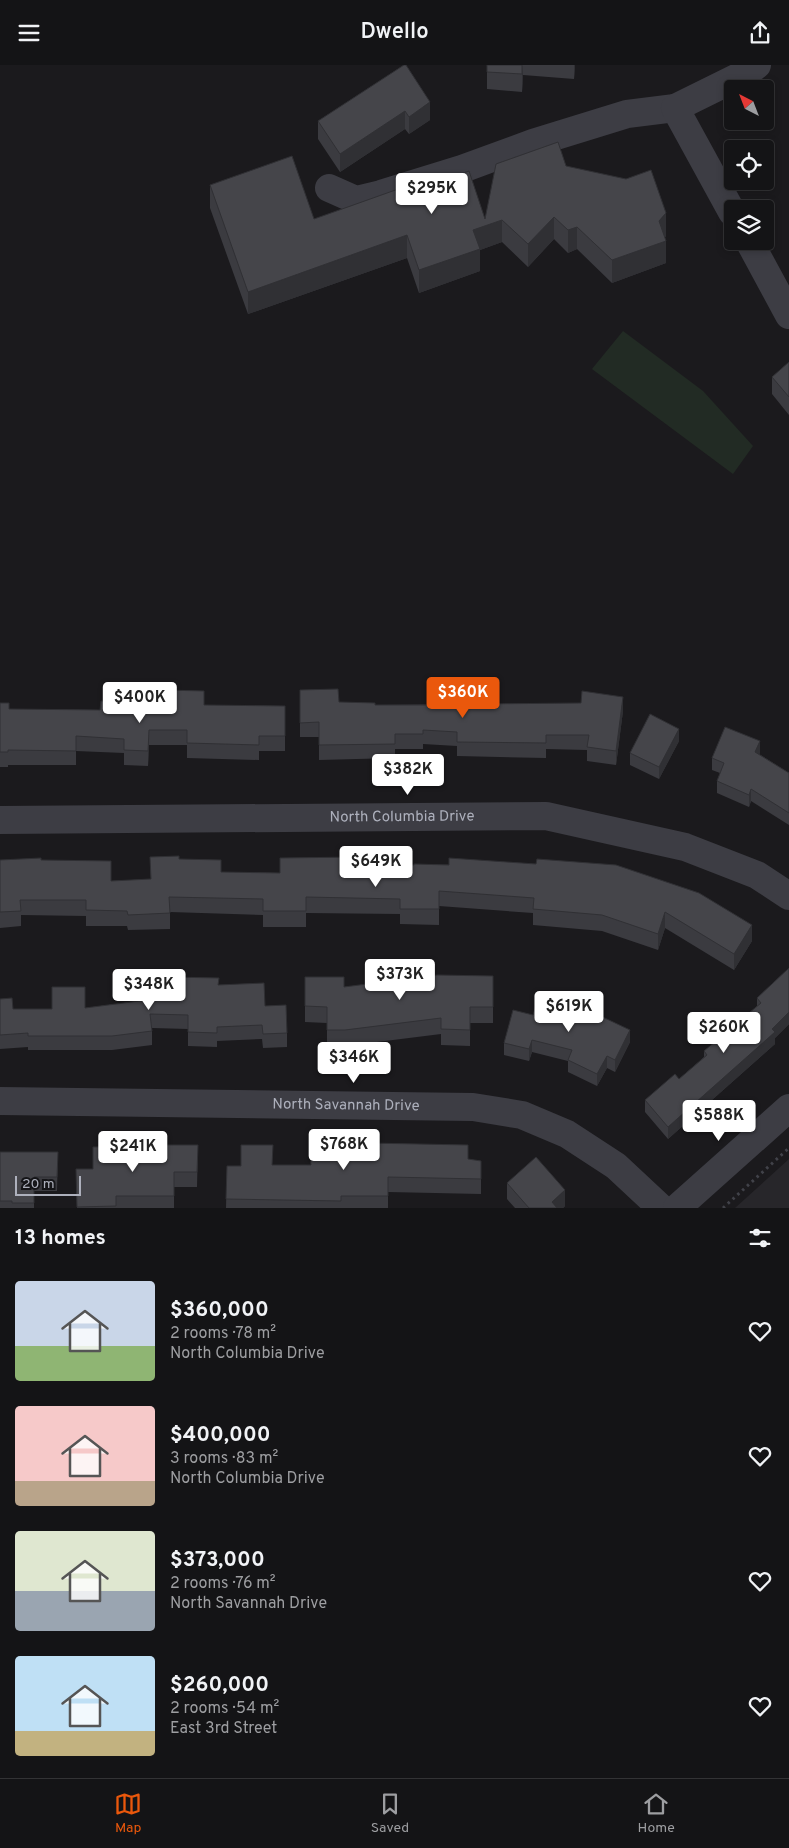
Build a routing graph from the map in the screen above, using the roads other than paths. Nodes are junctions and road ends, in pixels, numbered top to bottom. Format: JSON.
{"nodes":[{"id":1,"x":757,"y":65,"type":"edge"},
{"id":2,"x":675,"y":108,"type":"junction"},
{"id":3,"x":329,"y":187,"type":"dead end"},
{"id":4,"x":725,"y":200,"type":"edge"},
{"id":5,"x":754,"y":250,"type":"edge"},
{"id":6,"x":789,"y":315,"type":"edge"},
{"id":7,"x":0,"y":820,"type":"edge"},
{"id":8,"x":789,"y":896,"type":"edge"},
{"id":9,"x":0,"y":1101,"type":"edge"},
{"id":10,"x":789,"y":1108,"type":"edge"},
{"id":11,"x":661,"y":1208,"type":"edge"},
{"id":12,"x":677,"y":1208,"type":"edge"}],
"edges":[{"from":1,"to":2,"type":"street"},
{"from":2,"to":3,"type":"street"},
{"from":2,"to":4,"type":"street"},
{"from":5,"to":6,"type":"street"},
{"from":7,"to":8,"type":"street","name":"North Columbia Drive"},
{"from":9,"to":11,"type":"street","name":"North Savannah Drive"},
{"from":10,"to":12,"type":"street"}]}
